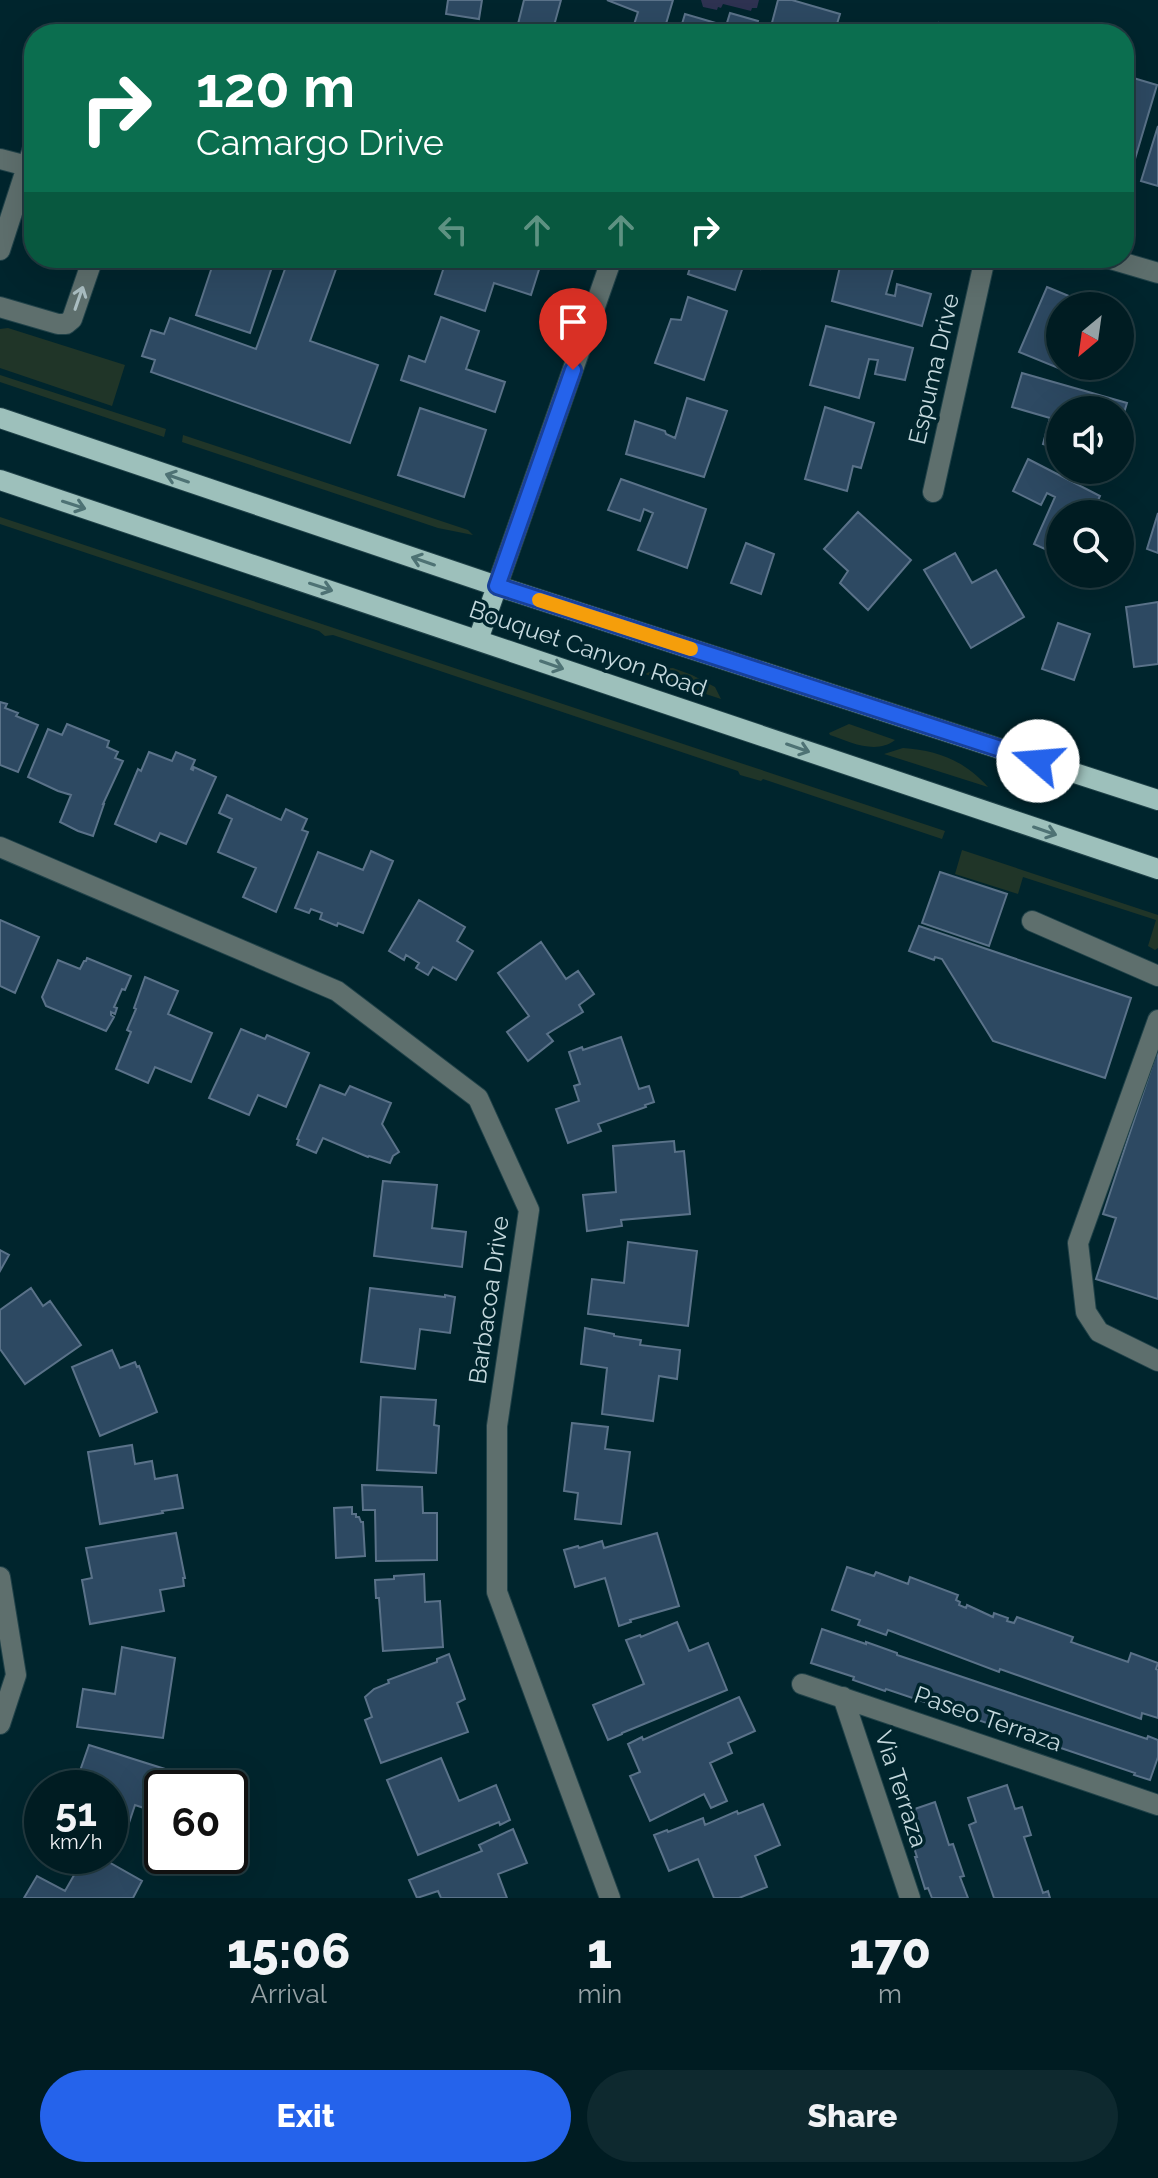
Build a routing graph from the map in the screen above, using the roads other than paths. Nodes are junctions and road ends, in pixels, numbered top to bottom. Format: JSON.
{"nodes":[{"id":1,"x":0,"y":159,"type":"edge"},
{"id":2,"x":24,"y":165,"type":"edge"},
{"id":3,"x":24,"y":175,"type":"edge"},
{"id":4,"x":0,"y":250,"type":"edge"},
{"id":5,"x":1134,"y":266,"type":"edge"},
{"id":6,"x":90,"y":268,"type":"edge"},
{"id":7,"x":608,"y":268,"type":"edge"},
{"id":8,"x":983,"y":268,"type":"edge"},
{"id":9,"x":1158,"y":273,"type":"edge"},
{"id":10,"x":0,"y":307,"type":"edge"},
{"id":11,"x":0,"y":418,"type":"edge"},
{"id":12,"x":0,"y":480,"type":"edge"},
{"id":13,"x":933,"y":492,"type":"dead end"},
{"id":14,"x":497,"y":586,"type":"junction"},
{"id":15,"x":478,"y":640,"type":"junction"},
{"id":16,"x":1158,"y":800,"type":"edge"},
{"id":17,"x":0,"y":847,"type":"edge"},
{"id":18,"x":1158,"y":869,"type":"edge"},
{"id":19,"x":1032,"y":921,"type":"dead end"},
{"id":20,"x":1158,"y":976,"type":"edge"},
{"id":21,"x":1158,"y":1020,"type":"edge"},
{"id":22,"x":1158,"y":1361,"type":"edge"},
{"id":23,"x":0,"y":1577,"type":"edge"},
{"id":24,"x":802,"y":1684,"type":"dead end"},
{"id":25,"x":843,"y":1697,"type":"junction"},
{"id":26,"x":0,"y":1724,"type":"edge"},
{"id":27,"x":1158,"y":1805,"type":"edge"},
{"id":28,"x":610,"y":1898,"type":"edge"},
{"id":29,"x":910,"y":1898,"type":"edge"}],
"edges":[{"from":1,"to":2,"type":"street"},
{"from":3,"to":4,"type":"street"},
{"from":5,"to":9,"type":"street"},
{"from":10,"to":6,"type":"street","one_way":true},
{"from":7,"to":14,"type":"street"},
{"from":8,"to":13,"type":"street","name":"Espuma Drive"},
{"from":14,"to":11,"type":"main road","name":"Bouquet Canyon Road","one_way":true},
{"from":12,"to":15,"type":"main road","name":"Bouquet Canyon Road","one_way":true},
{"from":14,"to":15,"type":"main road"},
{"from":14,"to":16,"type":"main road","name":"Bouquet Canyon Road"},
{"from":15,"to":18,"type":"main road","name":"Bouquet Canyon Road","one_way":true},
{"from":17,"to":28,"type":"street","name":"Barbacoa Drive"},
{"from":19,"to":20,"type":"street"},
{"from":21,"to":22,"type":"street"},
{"from":23,"to":26,"type":"street"},
{"from":24,"to":25,"type":"street","name":"Paseo Terraza"},
{"from":25,"to":27,"type":"street","name":"Paseo Terraza"},
{"from":25,"to":29,"type":"street","name":"Via Terraza"}]}
